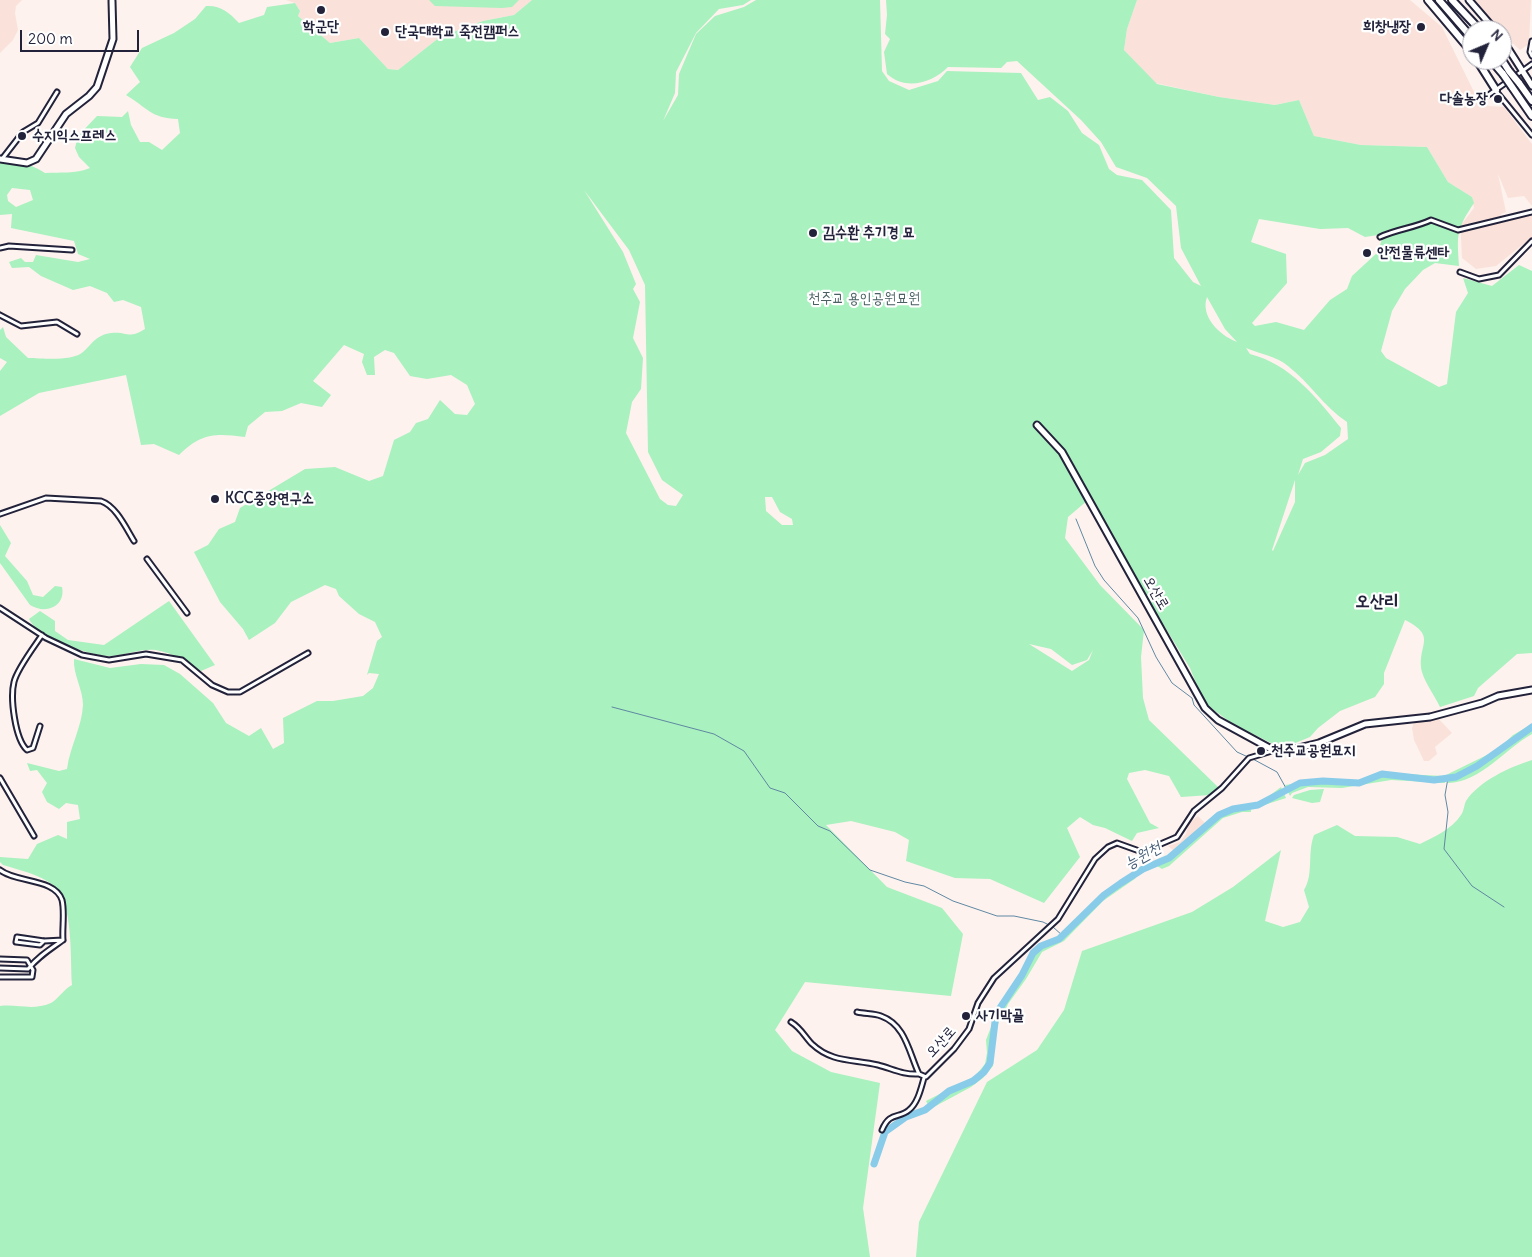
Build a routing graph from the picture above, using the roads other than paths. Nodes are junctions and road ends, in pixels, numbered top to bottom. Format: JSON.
{"nodes":[{"id":1,"x":112,"y":0,"type":"edge"},
{"id":2,"x":1428,"y":0,"type":"edge"},
{"id":3,"x":1439,"y":0,"type":"edge"},
{"id":4,"x":1452,"y":0,"type":"edge"},
{"id":5,"x":1469,"y":0,"type":"edge"},
{"id":6,"x":1471,"y":20,"type":"edge"},
{"id":7,"x":1486,"y":20,"type":"edge"},
{"id":8,"x":1462,"y":26,"type":"edge"},
{"id":9,"x":1462,"y":40,"type":"edge"},
{"id":10,"x":1532,"y":41,"type":"edge"},
{"id":11,"x":1512,"y":55,"type":"edge"},
{"id":12,"x":1532,"y":56,"type":"edge"},
{"id":13,"x":1532,"y":64,"type":"edge"},
{"id":14,"x":1483,"y":70,"type":"edge"},
{"id":15,"x":1504,"y":70,"type":"edge"},
{"id":16,"x":1522,"y":71,"type":"junction"},
{"id":17,"x":1506,"y":72,"type":"junction"},
{"id":18,"x":1532,"y":86,"type":"edge"},
{"id":19,"x":1496,"y":90,"type":"junction"},
{"id":20,"x":57,"y":92,"type":"dead end"},
{"id":21,"x":1486,"y":96,"type":"dead end"},
{"id":22,"x":1532,"y":101,"type":"edge"},
{"id":23,"x":1532,"y":116,"type":"edge"},
{"id":24,"x":1532,"y":135,"type":"edge"},
{"id":25,"x":1,"y":159,"type":"edge"},
{"id":26,"x":1532,"y":212,"type":"edge"},
{"id":27,"x":1380,"y":237,"type":"dead end"},
{"id":28,"x":1532,"y":241,"type":"edge"},
{"id":29,"x":0,"y":248,"type":"edge"},
{"id":30,"x":72,"y":250,"type":"dead end"},
{"id":31,"x":1460,"y":272,"type":"dead end"},
{"id":32,"x":0,"y":314,"type":"edge"},
{"id":33,"x":77,"y":334,"type":"dead end"},
{"id":34,"x":1037,"y":425,"type":"dead end"},
{"id":35,"x":0,"y":514,"type":"edge"},
{"id":36,"x":134,"y":541,"type":"dead end"},
{"id":37,"x":147,"y":559,"type":"dead end"},
{"id":38,"x":0,"y":608,"type":"edge"},
{"id":39,"x":187,"y":613,"type":"dead end"},
{"id":40,"x":42,"y":635,"type":"junction"},
{"id":41,"x":308,"y":653,"type":"dead end"},
{"id":42,"x":1532,"y":690,"type":"edge"},
{"id":43,"x":40,"y":726,"type":"dead end"},
{"id":44,"x":1273,"y":750,"type":"junction"},
{"id":45,"x":0,"y":778,"type":"edge"},
{"id":46,"x":34,"y":836,"type":"dead end"},
{"id":47,"x":0,"y":870,"type":"edge"},
{"id":48,"x":63,"y":940,"type":"junction"},
{"id":49,"x":44,"y":941,"type":"junction"},
{"id":50,"x":0,"y":959,"type":"edge"},
{"id":51,"x":32,"y":964,"type":"junction"},
{"id":52,"x":0,"y":968,"type":"edge"},
{"id":53,"x":0,"y":977,"type":"edge"},
{"id":54,"x":857,"y":1012,"type":"dead end"},
{"id":55,"x":791,"y":1022,"type":"dead end"},
{"id":56,"x":919,"y":1074,"type":"junction"},
{"id":57,"x":924,"y":1078,"type":"junction"},
{"id":58,"x":882,"y":1130,"type":"dead end"}],
"edges":[{"from":1,"to":25,"type":"street"},
{"from":2,"to":9,"type":"highway"},
{"from":3,"to":8,"type":"highway"},
{"from":4,"to":6,"type":"highway"},
{"from":5,"to":7,"type":"street"},
{"from":10,"to":12,"type":"street"},
{"from":11,"to":16,"type":"street"},
{"from":13,"to":16,"type":"street"},
{"from":14,"to":19,"type":"highway"},
{"from":15,"to":17,"type":"highway"},
{"from":16,"to":18,"type":"street"},
{"from":16,"to":19,"type":"street"},
{"from":17,"to":22,"type":"highway","bridge":true},
{"from":17,"to":23,"type":"highway","bridge":true},
{"from":19,"to":21,"type":"street"},
{"from":19,"to":24,"type":"street"},
{"from":20,"to":25,"type":"street"},
{"from":26,"to":27,"type":"street"},
{"from":28,"to":31,"type":"street"},
{"from":29,"to":30,"type":"street"},
{"from":32,"to":33,"type":"street"},
{"from":34,"to":44,"type":"street","name":"오산로"},
{"from":35,"to":36,"type":"street"},
{"from":37,"to":39,"type":"street"},
{"from":38,"to":40,"type":"street"},
{"from":40,"to":41,"type":"street"},
{"from":40,"to":43,"type":"street"},
{"from":42,"to":44,"type":"street"},
{"from":44,"to":57,"type":"street","name":"오산로"},
{"from":45,"to":46,"type":"street"},
{"from":47,"to":48,"type":"street"},
{"from":48,"to":49,"type":"street"},
{"from":48,"to":51,"type":"street"},
{"from":49,"to":49,"type":"street"},
{"from":50,"to":51,"type":"street"},
{"from":51,"to":52,"type":"street"},
{"from":51,"to":53,"type":"street"},
{"from":54,"to":56,"type":"street","name":"오산로"},
{"from":55,"to":56,"type":"street"},
{"from":56,"to":57,"type":"street","name":"오산로"},
{"from":57,"to":58,"type":"street","name":"오산로"}]}
